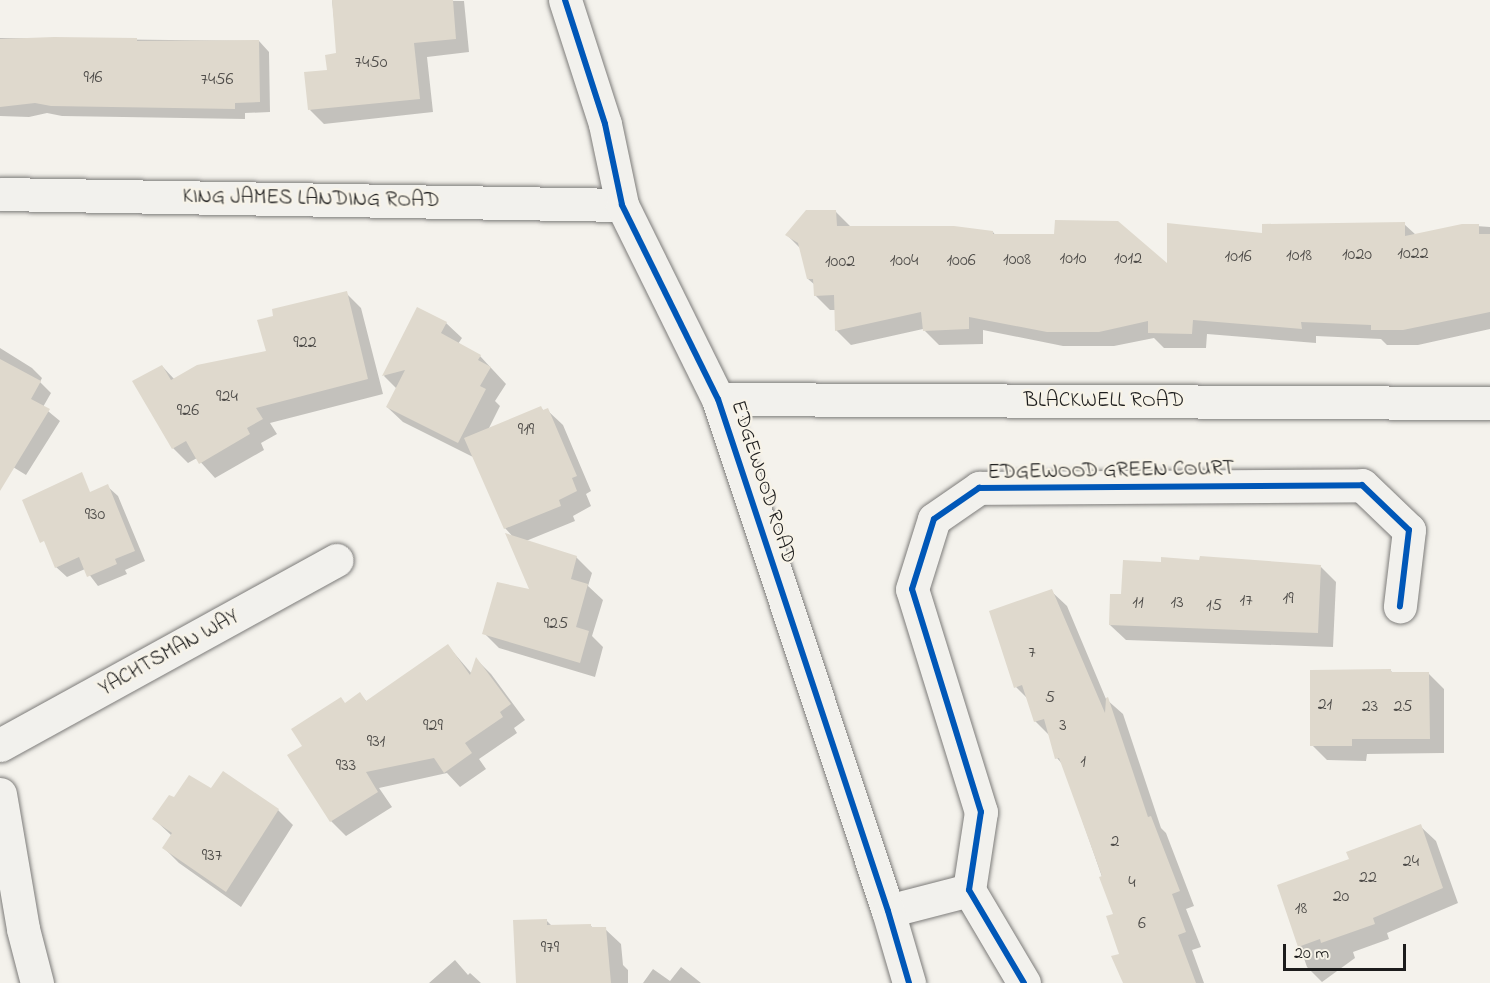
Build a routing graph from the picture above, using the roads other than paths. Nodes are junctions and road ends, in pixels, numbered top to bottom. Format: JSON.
{"nodes":[{"id":1,"x":565,"y":0,"type":"edge"},
{"id":2,"x":0,"y":194,"type":"edge"},
{"id":3,"x":622,"y":204,"type":"junction"},
{"id":4,"x":718,"y":399,"type":"junction"},
{"id":5,"x":1490,"y":403,"type":"edge"},
{"id":6,"x":337,"y":560,"type":"dead end"},
{"id":7,"x":1400,"y":606,"type":"dead end"},
{"id":8,"x":0,"y":745,"type":"edge"},
{"id":9,"x":0,"y":794,"type":"edge"},
{"id":10,"x":969,"y":890,"type":"junction"},
{"id":11,"x":888,"y":911,"type":"junction"},
{"id":12,"x":37,"y":983,"type":"edge"},
{"id":13,"x":909,"y":983,"type":"edge"},
{"id":14,"x":1024,"y":983,"type":"edge"}],
"edges":[{"from":1,"to":3,"type":"street","name":"EDGEWOOD ROAD"},
{"from":2,"to":3,"type":"street","name":"KING JAMES LANDING ROAD"},
{"from":3,"to":4,"type":"street","name":"EDGEWOOD ROAD"},
{"from":4,"to":5,"type":"street","name":"BLACKWELL ROAD"},
{"from":4,"to":11,"type":"street","name":"EDGEWOOD ROAD"},
{"from":6,"to":8,"type":"street","name":"YACHTSMAN WAY"},
{"from":7,"to":10,"type":"street","name":"EDGEWOOD GREEN COURT"},
{"from":9,"to":12,"type":"street"},
{"from":10,"to":11,"type":"street"},
{"from":10,"to":14,"type":"street"},
{"from":11,"to":13,"type":"street","name":"EDGEWOOD ROAD"}]}
